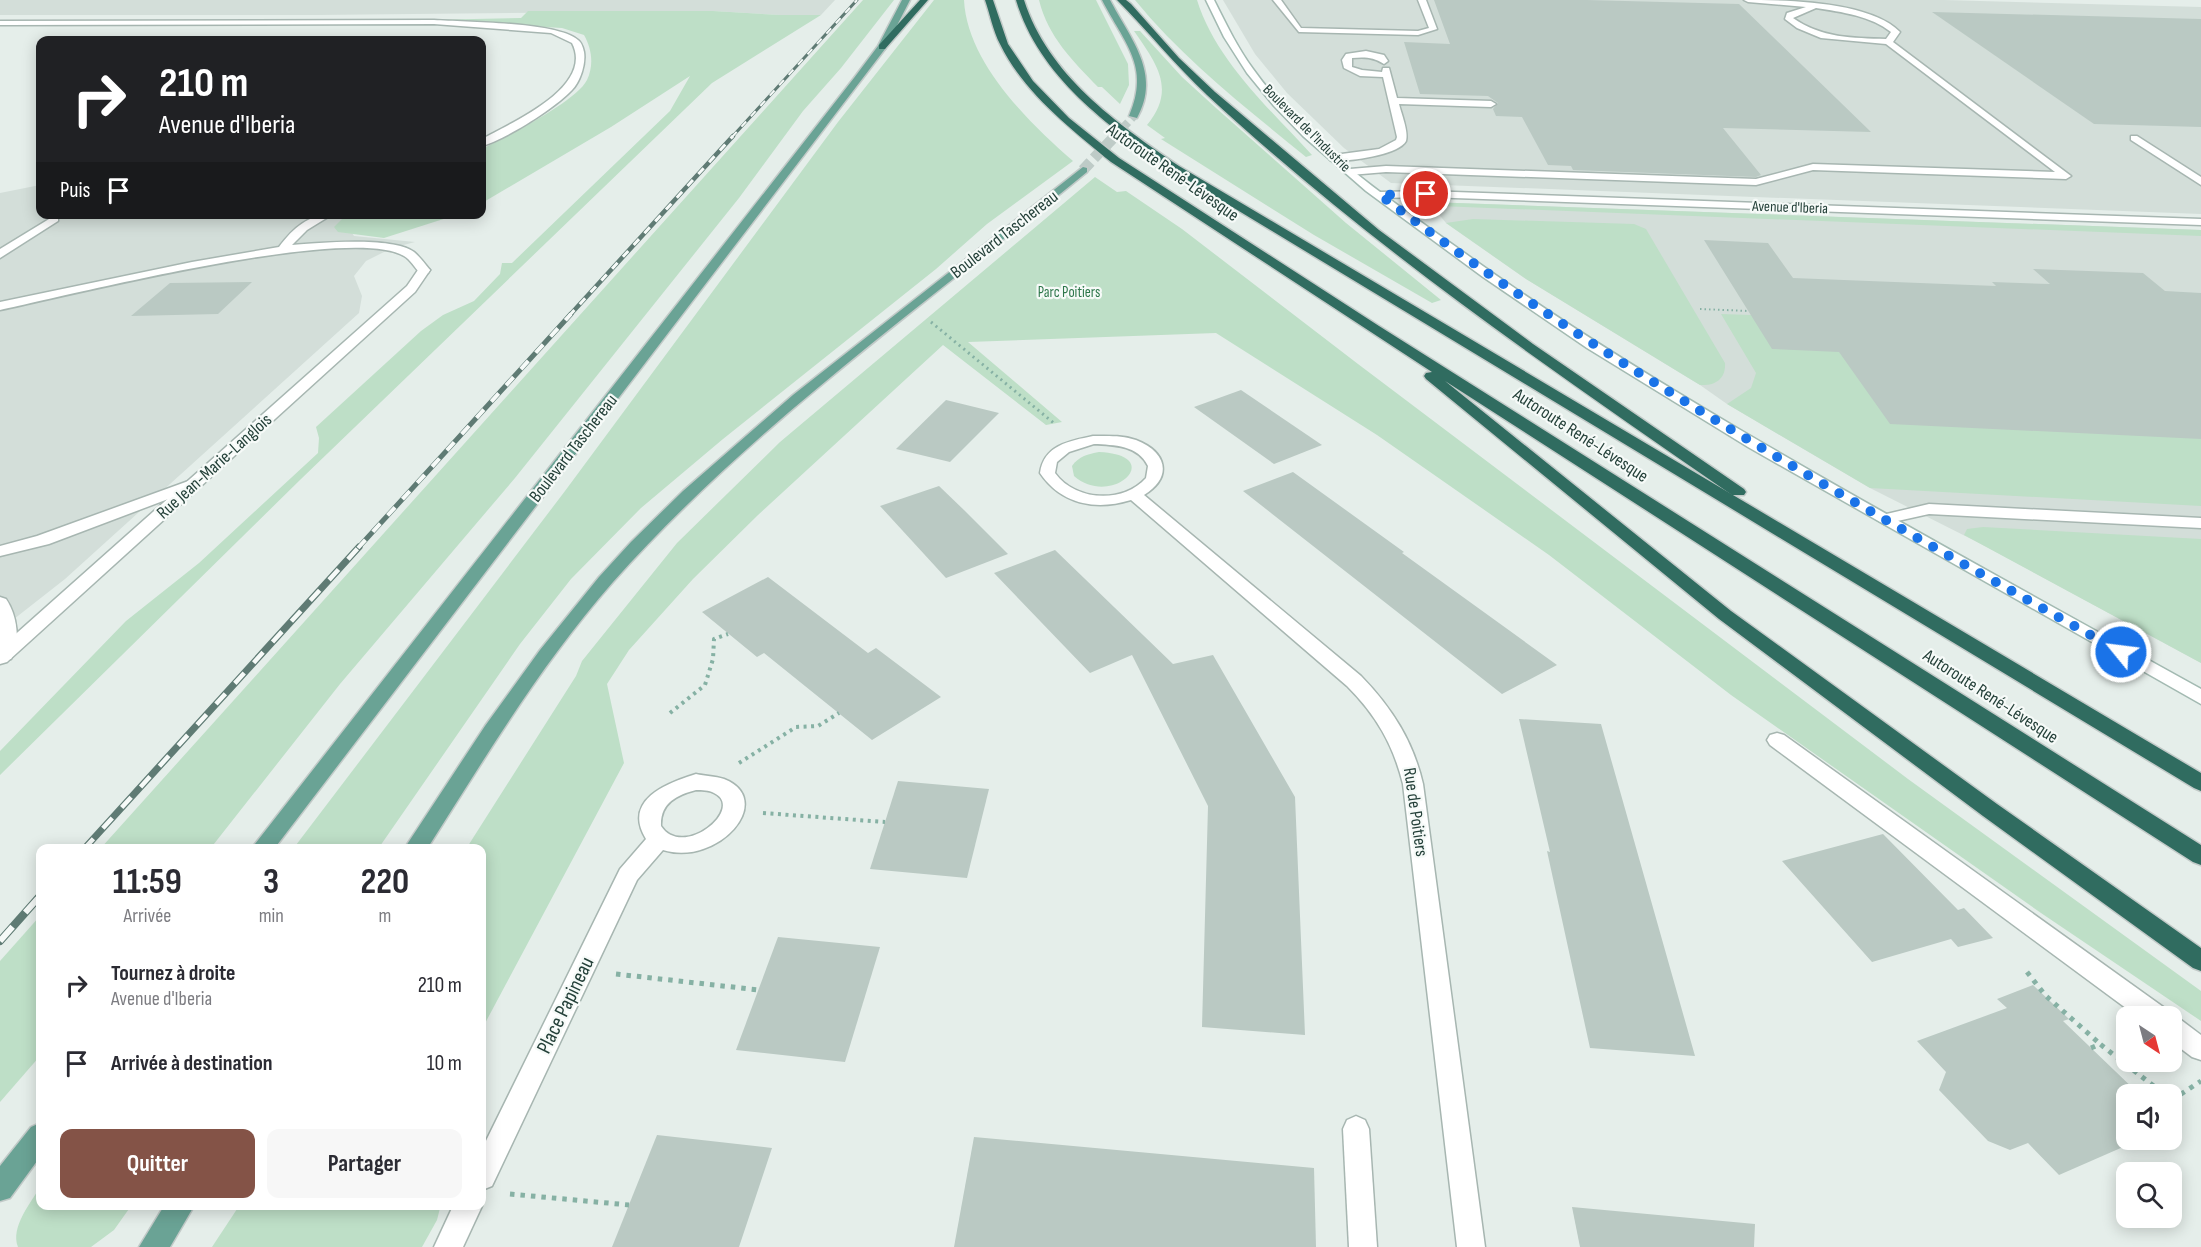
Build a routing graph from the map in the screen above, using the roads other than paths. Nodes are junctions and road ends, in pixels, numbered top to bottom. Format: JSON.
{"nodes":[{"id":1,"x":906,"y":0,"type":"edge"},
{"id":2,"x":924,"y":0,"type":"edge"},
{"id":3,"x":989,"y":0,"type":"edge"},
{"id":4,"x":1020,"y":0,"type":"edge"},
{"id":5,"x":1106,"y":0,"type":"edge"},
{"id":6,"x":1121,"y":0,"type":"edge"},
{"id":7,"x":1210,"y":0,"type":"edge"},
{"id":8,"x":1277,"y":0,"type":"edge"},
{"id":9,"x":1422,"y":0,"type":"edge"},
{"id":10,"x":1748,"y":0,"type":"edge"},
{"id":11,"x":1815,"y":6,"type":"junction"},
{"id":12,"x":0,"y":23,"type":"edge"},
{"id":13,"x":1888,"y":42,"type":"junction"},
{"id":14,"x":882,"y":46,"type":"junction"},
{"id":15,"x":1386,"y":69,"type":"dead end"},
{"id":16,"x":1393,"y":101,"type":"junction"},
{"id":17,"x":1491,"y":104,"type":"dead end"},
{"id":18,"x":1134,"y":116,"type":"tunnel mouth"},
{"id":19,"x":2134,"y":138,"type":"dead end"},
{"id":20,"x":486,"y":141,"type":"edge"},
{"id":21,"x":1334,"y":158,"type":"junction"},
{"id":22,"x":1083,"y":170,"type":"tunnel mouth"},
{"id":23,"x":1350,"y":172,"type":"junction"},
{"id":24,"x":2201,"y":182,"type":"edge"},
{"id":25,"x":1380,"y":195,"type":"junction"},
{"id":26,"x":54,"y":219,"type":"dead end"},
{"id":27,"x":319,"y":219,"type":"edge"},
{"id":28,"x":2201,"y":222,"type":"edge"},
{"id":29,"x":284,"y":248,"type":"junction"},
{"id":30,"x":0,"y":254,"type":"edge"},
{"id":31,"x":0,"y":306,"type":"edge"},
{"id":32,"x":1374,"y":329,"type":"junction"},
{"id":33,"x":194,"y":484,"type":"junction"},
{"id":34,"x":1134,"y":495,"type":"junction"},
{"id":35,"x":1884,"y":519,"type":"junction"},
{"id":36,"x":2201,"y":523,"type":"edge"},
{"id":37,"x":0,"y":551,"type":"edge"},
{"id":38,"x":1870,"y":583,"type":"junction"},
{"id":39,"x":0,"y":603,"type":"edge"},
{"id":40,"x":2,"y":656,"type":"edge"},
{"id":41,"x":2201,"y":697,"type":"edge"},
{"id":42,"x":1777,"y":740,"type":"dead end"},
{"id":43,"x":2201,"y":783,"type":"edge"},
{"id":44,"x":658,"y":840,"type":"junction"},
{"id":45,"x":266,"y":844,"type":"edge"},
{"id":46,"x":418,"y":844,"type":"edge"},
{"id":47,"x":2201,"y":856,"type":"edge"},
{"id":48,"x":2201,"y":961,"type":"edge"},
{"id":49,"x":2142,"y":1006,"type":"edge"},
{"id":50,"x":2182,"y":1035,"type":"edge"},
{"id":51,"x":2201,"y":1049,"type":"edge"},
{"id":52,"x":1356,"y":1129,"type":"dead end"},
{"id":53,"x":36,"y":1141,"type":"edge"},
{"id":54,"x":486,"y":1169,"type":"edge"},
{"id":55,"x":0,"y":1188,"type":"edge"},
{"id":56,"x":177,"y":1210,"type":"edge"},
{"id":57,"x":466,"y":1210,"type":"edge"},
{"id":58,"x":153,"y":1247,"type":"edge"},
{"id":59,"x":447,"y":1247,"type":"edge"},
{"id":60,"x":1363,"y":1247,"type":"edge"},
{"id":61,"x":1471,"y":1247,"type":"edge"}],
"edges":[{"from":1,"to":14,"type":"main road","name":"Boulevard Taschereau"},
{"from":2,"to":14,"type":"highway"},
{"from":3,"to":32,"type":"highway","name":"Autoroute René-Lévesque"},
{"from":4,"to":38,"type":"highway","name":"Autoroute René-Lévesque"},
{"from":5,"to":18,"type":"main road"},
{"from":6,"to":38,"type":"highway"},
{"from":7,"to":21,"type":"street","name":"Boulevard de l'Industrie"},
{"from":8,"to":9,"type":"street"},
{"from":10,"to":11,"type":"street"},
{"from":11,"to":13,"type":"street"},
{"from":11,"to":13,"type":"street"},
{"from":12,"to":20,"type":"street"},
{"from":13,"to":23,"type":"street"},
{"from":14,"to":45,"type":"main road","name":"Boulevard Taschereau"},
{"from":15,"to":16,"type":"street"},
{"from":16,"to":17,"type":"street"},
{"from":16,"to":21,"type":"street"},
{"from":19,"to":24,"type":"street"},
{"from":21,"to":23,"type":"street","name":"Boulevard de l'Industrie"},
{"from":22,"to":46,"type":"main road","name":"Boulevard Taschereau"},
{"from":23,"to":25,"type":"street","name":"Boulevard de l'Industrie"},
{"from":25,"to":28,"type":"street","name":"Avenue d'Iberia"},
{"from":25,"to":35,"type":"street","name":"Boulevard de l'Industrie"},
{"from":26,"to":30,"type":"street"},
{"from":27,"to":29,"type":"street"},
{"from":29,"to":31,"type":"street"},
{"from":29,"to":33,"type":"street","name":"Rue Jean-Marie-Langlois"},
{"from":32,"to":47,"type":"highway","name":"Autoroute René-Lévesque"},
{"from":32,"to":48,"type":"highway"},
{"from":33,"to":37,"type":"street"},
{"from":33,"to":40,"type":"street","name":"Rue Jean-Marie-Langlois"},
{"from":34,"to":34,"type":"street"},
{"from":34,"to":61,"type":"street","name":"Rue de Poitiers"},
{"from":35,"to":36,"type":"street"},
{"from":35,"to":41,"type":"street","name":"Boulevard de l'Industrie"},
{"from":38,"to":43,"type":"highway","name":"Autoroute René-Lévesque"},
{"from":39,"to":40,"type":"street"},
{"from":42,"to":49,"type":"street"},
{"from":44,"to":44,"type":"street"},
{"from":44,"to":54,"type":"street","name":"Place Papineau"},
{"from":50,"to":51,"type":"street"},
{"from":52,"to":60,"type":"street"},
{"from":53,"to":55,"type":"main road"},
{"from":56,"to":58,"type":"main road"},
{"from":57,"to":59,"type":"street"}]}
